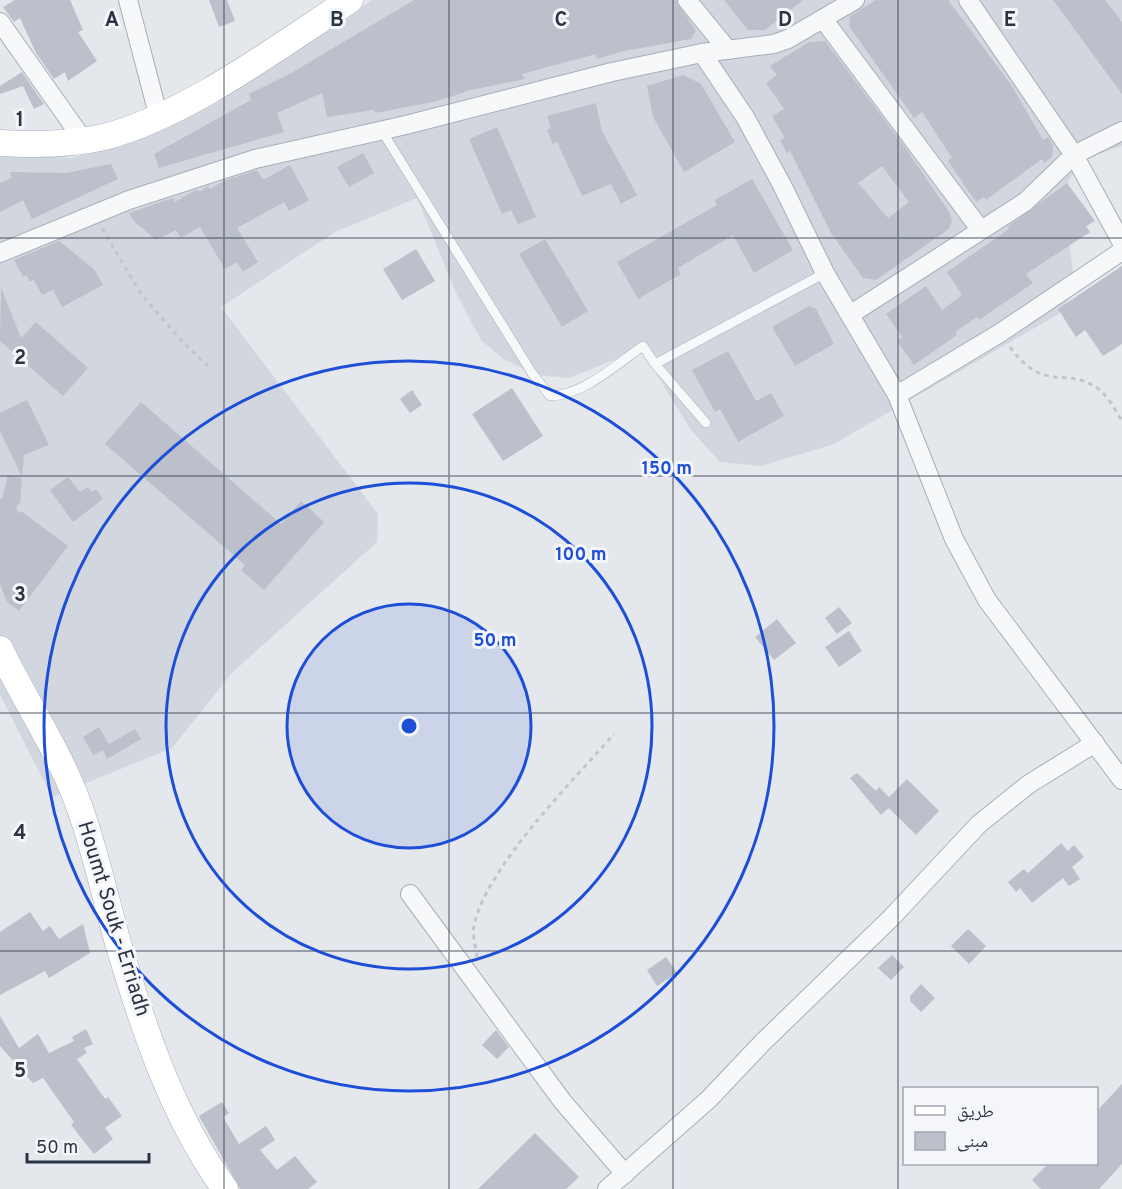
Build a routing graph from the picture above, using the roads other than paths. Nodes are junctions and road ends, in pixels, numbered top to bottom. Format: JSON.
{"nodes":[{"id":1,"x":128,"y":0,"type":"edge"},
{"id":2,"x":350,"y":0,"type":"edge"},
{"id":3,"x":687,"y":0,"type":"edge"},
{"id":4,"x":855,"y":0,"type":"edge"},
{"id":5,"x":968,"y":0,"type":"edge"},
{"id":6,"x":823,"y":19,"type":"junction"},
{"id":7,"x":0,"y":22,"type":"edge"},
{"id":8,"x":728,"y":50,"type":"junction"},
{"id":9,"x":702,"y":53,"type":"junction"},
{"id":10,"x":159,"y":118,"type":"junction"},
{"id":11,"x":382,"y":130,"type":"junction"},
{"id":12,"x":1122,"y":131,"type":"edge"},
{"id":13,"x":84,"y":141,"type":"junction"},
{"id":14,"x":0,"y":143,"type":"edge"},
{"id":15,"x":1074,"y":155,"type":"junction"},
{"id":16,"x":980,"y":229,"type":"junction"},
{"id":17,"x":1122,"y":243,"type":"edge"},
{"id":18,"x":1122,"y":251,"type":"edge"},
{"id":19,"x":0,"y":253,"type":"edge"},
{"id":20,"x":825,"y":273,"type":"junction"},
{"id":21,"x":851,"y":314,"type":"junction"},
{"id":22,"x":655,"y":364,"type":"junction"},
{"id":23,"x":897,"y":395,"type":"junction"},
{"id":24,"x":706,"y":423,"type":"dead end"},
{"id":25,"x":0,"y":649,"type":"edge"},
{"id":26,"x":1095,"y":743,"type":"junction"},
{"id":27,"x":1122,"y":780,"type":"edge"},
{"id":28,"x":410,"y":894,"type":"dead end"},
{"id":29,"x":625,"y":1174,"type":"junction"},
{"id":30,"x":225,"y":1189,"type":"edge"},
{"id":31,"x":607,"y":1189,"type":"edge"}],
"edges":[{"from":1,"to":10,"type":"street"},
{"from":2,"to":10,"type":"street"},
{"from":3,"to":8,"type":"street"},
{"from":4,"to":6,"type":"street"},
{"from":5,"to":15,"type":"street"},
{"from":6,"to":8,"type":"street"},
{"from":6,"to":16,"type":"street"},
{"from":7,"to":13,"type":"street"},
{"from":8,"to":9,"type":"street"},
{"from":9,"to":11,"type":"street"},
{"from":9,"to":20,"type":"street"},
{"from":10,"to":13,"type":"street"},
{"from":11,"to":19,"type":"street"},
{"from":11,"to":22,"type":"lane"},
{"from":12,"to":15,"type":"street"},
{"from":13,"to":14,"type":"street"},
{"from":15,"to":16,"type":"street"},
{"from":15,"to":17,"type":"street"},
{"from":16,"to":21,"type":"street"},
{"from":18,"to":23,"type":"street"},
{"from":20,"to":21,"type":"street"},
{"from":20,"to":22,"type":"lane"},
{"from":21,"to":23,"type":"street"},
{"from":22,"to":24,"type":"lane"},
{"from":23,"to":26,"type":"street"},
{"from":25,"to":30,"type":"street","name":"Houmt Souk - Erriadh"},
{"from":26,"to":27,"type":"street"},
{"from":26,"to":29,"type":"street"},
{"from":28,"to":29,"type":"street"},
{"from":29,"to":31,"type":"street"}]}
